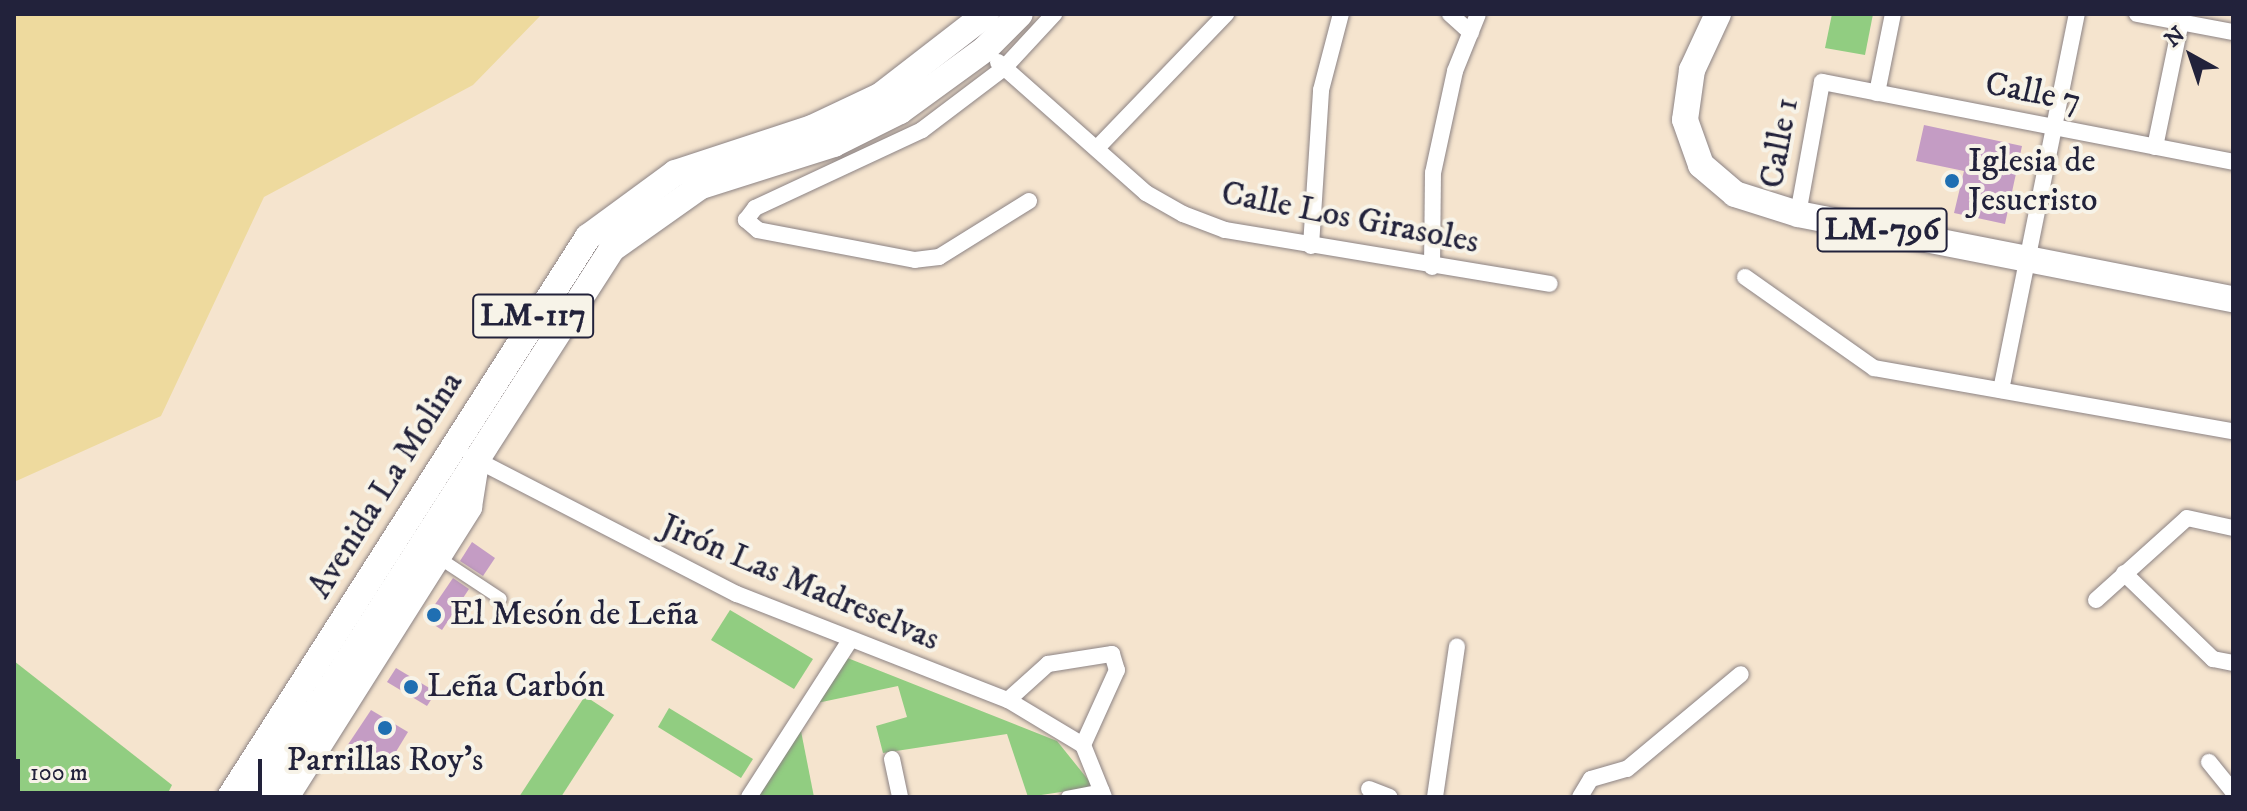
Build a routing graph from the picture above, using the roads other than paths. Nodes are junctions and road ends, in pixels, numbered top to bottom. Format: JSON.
{"nodes":[{"id":1,"x":1020,"y":14,"type":"edge"},
{"id":2,"x":1054,"y":14,"type":"edge"},
{"id":3,"x":1226,"y":14,"type":"edge"},
{"id":4,"x":1341,"y":14,"type":"edge"},
{"id":5,"x":1450,"y":14,"type":"edge"},
{"id":6,"x":1478,"y":14,"type":"edge"},
{"id":7,"x":1718,"y":14,"type":"edge"},
{"id":8,"x":1893,"y":14,"type":"edge"},
{"id":9,"x":2077,"y":14,"type":"edge"},
{"id":10,"x":2137,"y":14,"type":"edge"},
{"id":11,"x":2181,"y":22,"type":"junction"},
{"id":12,"x":2233,"y":32,"type":"edge"},
{"id":13,"x":1471,"y":33,"type":"junction"},
{"id":14,"x":987,"y":40,"type":"edge"},
{"id":15,"x":1822,"y":82,"type":"joint"},
{"id":16,"x":1877,"y":93,"type":"junction"},
{"id":17,"x":2051,"y":127,"type":"junction"},
{"id":18,"x":1098,"y":147,"type":"junction"},
{"id":19,"x":2155,"y":147,"type":"junction"},
{"id":20,"x":2233,"y":162,"type":"edge"},
{"id":21,"x":1029,"y":201,"type":"dead end"},
{"id":22,"x":1798,"y":214,"type":"junction"},
{"id":23,"x":1311,"y":246,"type":"junction"},
{"id":24,"x":2027,"y":259,"type":"junction"},
{"id":25,"x":1432,"y":267,"type":"junction"},
{"id":26,"x":1745,"y":277,"type":"dead end"},
{"id":27,"x":1550,"y":284,"type":"dead end"},
{"id":28,"x":2233,"y":299,"type":"edge"},
{"id":29,"x":2001,"y":390,"type":"junction"},
{"id":30,"x":2233,"y":431,"type":"edge"},
{"id":31,"x":452,"y":447,"type":"junction"},
{"id":32,"x":477,"y":460,"type":"junction"},
{"id":33,"x":2233,"y":528,"type":"edge"},
{"id":34,"x":439,"y":558,"type":"junction"},
{"id":35,"x":2124,"y":573,"type":"junction"},
{"id":36,"x":501,"y":599,"type":"dead end"},
{"id":37,"x":2096,"y":600,"type":"dead end"},
{"id":38,"x":849,"y":642,"type":"junction"},
{"id":39,"x":1457,"y":647,"type":"dead end"},
{"id":40,"x":2233,"y":663,"type":"edge"},
{"id":41,"x":1741,"y":674,"type":"dead end"},
{"id":42,"x":1008,"y":700,"type":"junction"},
{"id":43,"x":1083,"y":745,"type":"junction"},
{"id":44,"x":892,"y":759,"type":"dead end"},
{"id":45,"x":2209,"y":762,"type":"dead end"},
{"id":46,"x":1369,"y":789,"type":"dead end"},
{"id":47,"x":1103,"y":794,"type":"edge"},
{"id":48,"x":2233,"y":795,"type":"edge"},
{"id":49,"x":230,"y":797,"type":"edge"},
{"id":50,"x":260,"y":797,"type":"edge"},
{"id":51,"x":286,"y":797,"type":"edge"},
{"id":52,"x":749,"y":797,"type":"edge"},
{"id":53,"x":900,"y":797,"type":"edge"},
{"id":54,"x":1067,"y":797,"type":"edge"},
{"id":55,"x":1390,"y":797,"type":"edge"},
{"id":56,"x":1435,"y":797,"type":"edge"},
{"id":57,"x":1580,"y":797,"type":"edge"}],
"edges":[{"from":1,"to":14,"type":"main road","name":"Avenida La Molina","number":"LM-117"},
{"from":2,"to":14,"type":"street"},
{"from":3,"to":18,"type":"street"},
{"from":4,"to":23,"type":"street"},
{"from":5,"to":13,"type":"street"},
{"from":6,"to":13,"type":"street"},
{"from":7,"to":22,"type":"main road","number":"LM-796"},
{"from":8,"to":16,"type":"street"},
{"from":9,"to":17,"type":"street"},
{"from":10,"to":11,"type":"street"},
{"from":11,"to":12,"type":"street"},
{"from":11,"to":19,"type":"street"},
{"from":13,"to":25,"type":"street"},
{"from":14,"to":18,"type":"street","name":"Calle Los Girasoles"},
{"from":14,"to":21,"type":"street"},
{"from":14,"to":31,"type":"main road","name":"Avenida La Molina","number":"LM-117"},
{"from":14,"to":32,"type":"main road","name":"Avenida La Molina","number":"LM-117"},
{"from":15,"to":16,"type":"street","name":"Calle 7"},
{"from":15,"to":22,"type":"street","name":"Calle 1"},
{"from":16,"to":17,"type":"street","name":"Calle 7"},
{"from":17,"to":19,"type":"street","name":"Calle 7"},
{"from":17,"to":24,"type":"street"},
{"from":18,"to":23,"type":"street","name":"Calle Los Girasoles"},
{"from":19,"to":20,"type":"street","name":"Calle 7"},
{"from":22,"to":24,"type":"main road","number":"LM-796"},
{"from":23,"to":25,"type":"street","name":"Calle Los Girasoles"},
{"from":24,"to":28,"type":"main road","number":"LM-796"},
{"from":24,"to":29,"type":"street"},
{"from":25,"to":27,"type":"street","name":"Calle Los Girasoles"},
{"from":26,"to":29,"type":"street"},
{"from":29,"to":30,"type":"street"},
{"from":31,"to":32,"type":"street","name":"Jirón Las Madreselvas"},
{"from":31,"to":49,"type":"main road","name":"Avenida La Molina","number":"LM-117"},
{"from":32,"to":34,"type":"main road","name":"Avenida La Molina","number":"LM-117"},
{"from":32,"to":38,"type":"street","name":"Jirón Las Madreselvas"},
{"from":32,"to":50,"type":"main road","name":"Avenida La Molina","number":"LM-117"},
{"from":33,"to":35,"type":"street"},
{"from":34,"to":36,"type":"street"},
{"from":34,"to":51,"type":"main road","name":"Avenida La Molina","number":"LM-117"},
{"from":35,"to":37,"type":"street"},
{"from":35,"to":40,"type":"street"},
{"from":38,"to":42,"type":"street","name":"Jirón Las Madreselvas"},
{"from":38,"to":52,"type":"street"},
{"from":39,"to":56,"type":"street"},
{"from":41,"to":57,"type":"street"},
{"from":42,"to":43,"type":"street","name":"Jirón Las Madreselvas"},
{"from":42,"to":43,"type":"street"},
{"from":43,"to":47,"type":"street"},
{"from":44,"to":53,"type":"street"},
{"from":45,"to":48,"type":"street"},
{"from":46,"to":55,"type":"street"},
{"from":47,"to":54,"type":"street"}]}
